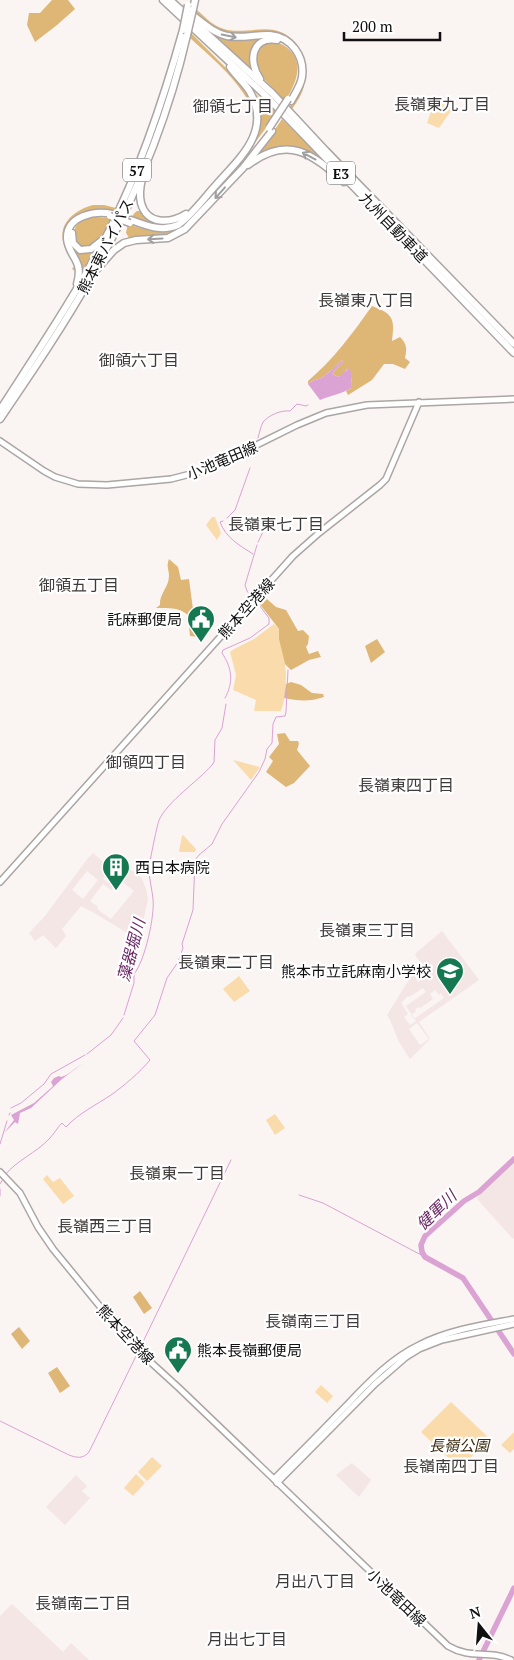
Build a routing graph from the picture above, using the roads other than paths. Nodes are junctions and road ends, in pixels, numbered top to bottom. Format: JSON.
{"nodes":[{"id":1,"x":162,"y":0,"type":"edge"},
{"id":2,"x":170,"y":0,"type":"edge"},
{"id":3,"x":175,"y":0,"type":"edge"},
{"id":4,"x":195,"y":0,"type":"edge"},
{"id":5,"x":190,"y":5,"type":"edge"},
{"id":6,"x":185,"y":32,"type":"junction"},
{"id":7,"x":218,"y":52,"type":"junction"},
{"id":8,"x":272,"y":93,"type":"junction"},
{"id":9,"x":290,"y":100,"type":"junction"},
{"id":10,"x":271,"y":130,"type":"junction"},
{"id":11,"x":239,"y":160,"type":"junction"},
{"id":12,"x":243,"y":168,"type":"junction"},
{"id":13,"x":143,"y":170,"type":"junction"},
{"id":14,"x":195,"y":207,"type":"junction"},
{"id":15,"x":111,"y":215,"type":"junction"},
{"id":16,"x":196,"y":217,"type":"junction"},
{"id":17,"x":387,"y":220,"type":"junction"},
{"id":18,"x":131,"y":222,"type":"junction"},
{"id":19,"x":109,"y":230,"type":"junction"},
{"id":20,"x":94,"y":271,"type":"junction"},
{"id":21,"x":75,"y":293,"type":"junction"},
{"id":22,"x":72,"y":303,"type":"junction"},
{"id":23,"x":67,"y":312,"type":"junction"},
{"id":24,"x":514,"y":344,"type":"edge"},
{"id":25,"x":514,"y":353,"type":"edge"},
{"id":26,"x":514,"y":399,"type":"edge"},
{"id":27,"x":419,"y":402,"type":"junction"},
{"id":28,"x":0,"y":410,"type":"edge"},
{"id":29,"x":0,"y":419,"type":"edge"},
{"id":30,"x":0,"y":441,"type":"edge"},
{"id":31,"x":0,"y":882,"type":"edge"},
{"id":32,"x":3,"y":1175,"type":"edge"},
{"id":33,"x":514,"y":1319,"type":"edge"},
{"id":34,"x":514,"y":1324,"type":"edge"},
{"id":35,"x":276,"y":1481,"type":"junction"},
{"id":36,"x":511,"y":1660,"type":"edge"}],
"edges":[{"from":1,"to":7,"type":"highway","name":"九州自動車道","number":"E3"},
{"from":2,"to":8,"type":"highway","name":"九州自動車道","number":"E3"},
{"from":3,"to":9,"type":"highway","one_way":true},
{"from":4,"to":5,"type":"highway","name":"熊本東バイパス","number":"57"},
{"from":5,"to":6,"type":"highway","name":"熊本東バイパス","number":"57","bridge":true},
{"from":6,"to":13,"type":"highway","name":"熊本東バイパス","number":"57"},
{"from":6,"to":19,"type":"highway","name":"熊本東バイパス","number":"57"},
{"from":7,"to":11,"type":"highway"},
{"from":7,"to":17,"type":"highway","name":"九州自動車道","number":"E3"},
{"from":8,"to":9,"type":"highway"},
{"from":8,"to":24,"type":"highway","name":"九州自動車道","number":"E3"},
{"from":9,"to":10,"type":"highway"},
{"from":10,"to":11,"type":"highway"},
{"from":10,"to":12,"type":"highway"},
{"from":11,"to":14,"type":"highway"},
{"from":12,"to":16,"type":"highway","one_way":true},
{"from":17,"to":12,"type":"highway","one_way":true},
{"from":13,"to":14,"type":"highway"},
{"from":13,"to":20,"type":"highway","name":"熊本東バイパス","number":"57"},
{"from":14,"to":18,"type":"highway"},
{"from":15,"to":18,"type":"highway","bridge":true},
{"from":15,"to":19,"type":"highway"},
{"from":15,"to":21,"type":"highway"},
{"from":16,"to":18,"type":"highway"},
{"from":16,"to":20,"type":"highway","one_way":true},
{"from":17,"to":25,"type":"highway","name":"九州自動車道","number":"E3"},
{"from":19,"to":21,"type":"highway","name":"熊本東バイパス","number":"57"},
{"from":20,"to":22,"type":"highway","name":"熊本東バイパス","number":"57"},
{"from":21,"to":22,"type":"highway","name":"熊本東バイパス","number":"57"},
{"from":22,"to":23,"type":"highway","name":"熊本東バイパス","number":"57"},
{"from":23,"to":28,"type":"highway","name":"熊本東バイパス","number":"57"},
{"from":23,"to":29,"type":"highway","name":"熊本東バイパス","number":"57"},
{"from":26,"to":27,"type":"main road"},
{"from":27,"to":30,"type":"main road","name":"小池竜田線"},
{"from":27,"to":31,"type":"main road","name":"熊本空港線"},
{"from":32,"to":35,"type":"main road","name":"熊本空港線"},
{"from":33,"to":35,"type":"main road"},
{"from":34,"to":35,"type":"main road"},
{"from":35,"to":36,"type":"main road","name":"小池竜田線"}]}
